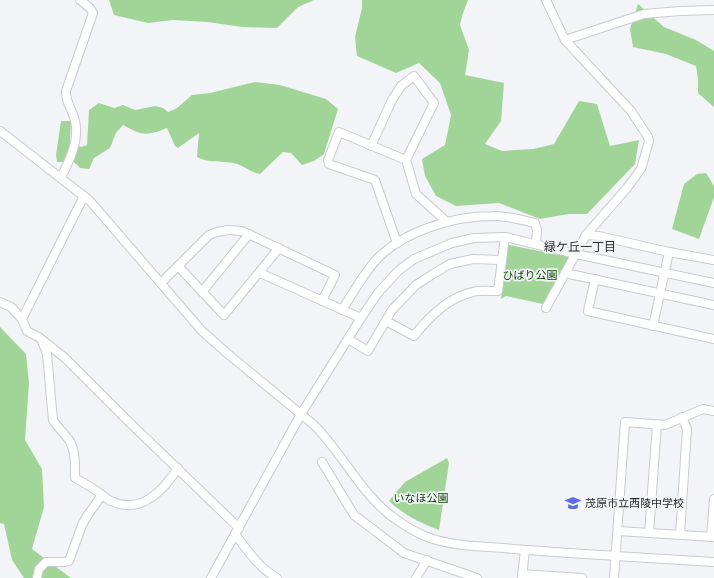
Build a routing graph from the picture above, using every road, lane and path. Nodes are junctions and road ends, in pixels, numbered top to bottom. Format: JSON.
{"nodes":[{"id":1,"x":80,"y":0,"type":"edge"},
{"id":2,"x":546,"y":0,"type":"edge"},
{"id":3,"x":714,"y":10,"type":"edge"},
{"id":4,"x":565,"y":40,"type":"junction"},
{"id":5,"x":0,"y":131,"type":"edge"},
{"id":6,"x":371,"y":146,"type":"junction"},
{"id":7,"x":406,"y":160,"type":"junction"},
{"id":8,"x":61,"y":178,"type":"junction"},
{"id":9,"x":84,"y":196,"type":"junction"},
{"id":10,"x":447,"y":222,"type":"junction"},
{"id":11,"x":249,"y":234,"type":"junction"},
{"id":12,"x":586,"y":234,"type":"junction"},
{"id":13,"x":505,"y":236,"type":"junction"},
{"id":14,"x":397,"y":243,"type":"junction"},
{"id":15,"x":536,"y":244,"type":"junction"},
{"id":16,"x":279,"y":248,"type":"junction"},
{"id":17,"x":669,"y":252,"type":"junction"},
{"id":18,"x":576,"y":254,"type":"junction"},
{"id":19,"x":502,"y":260,"type":"junction"},
{"id":20,"x":714,"y":260,"type":"edge"},
{"id":21,"x":178,"y":266,"type":"junction"},
{"id":22,"x":260,"y":273,"type":"junction"},
{"id":23,"x":565,"y":273,"type":"junction"},
{"id":24,"x":665,"y":273,"type":"junction"},
{"id":25,"x":595,"y":279,"type":"junction"},
{"id":26,"x":714,"y":283,"type":"edge"},
{"id":27,"x":161,"y":284,"type":"junction"},
{"id":28,"x":202,"y":292,"type":"junction"},
{"id":29,"x":661,"y":294,"type":"junction"},
{"id":30,"x":322,"y":301,"type":"junction"},
{"id":31,"x":0,"y":302,"type":"edge"},
{"id":32,"x":714,"y":305,"type":"edge"},
{"id":33,"x":546,"y":308,"type":"dead end"},
{"id":34,"x":342,"y":310,"type":"junction"},
{"id":35,"x":361,"y":318,"type":"junction"},
{"id":36,"x":22,"y":319,"type":"junction"},
{"id":37,"x":386,"y":321,"type":"junction"},
{"id":38,"x":654,"y":326,"type":"junction"},
{"id":39,"x":40,"y":338,"type":"junction"},
{"id":40,"x":348,"y":339,"type":"junction"},
{"id":41,"x":714,"y":339,"type":"edge"},
{"id":42,"x":714,"y":411,"type":"edge"},
{"id":43,"x":301,"y":414,"type":"junction"},
{"id":44,"x":682,"y":417,"type":"junction"},
{"id":45,"x":657,"y":424,"type":"junction"},
{"id":46,"x":322,"y":462,"type":"dead end"},
{"id":47,"x":178,"y":468,"type":"junction"},
{"id":48,"x":102,"y":495,"type":"junction"},
{"id":49,"x":714,"y":499,"type":"edge"},
{"id":50,"x":237,"y":531,"type":"junction"},
{"id":51,"x":618,"y":531,"type":"junction"},
{"id":52,"x":649,"y":533,"type":"junction"},
{"id":53,"x":680,"y":534,"type":"junction"},
{"id":54,"x":713,"y":537,"type":"edge"},
{"id":55,"x":525,"y":550,"type":"junction"},
{"id":56,"x":616,"y":556,"type":"junction"},
{"id":57,"x":426,"y":560,"type":"junction"},
{"id":58,"x":714,"y":562,"type":"edge"},
{"id":59,"x":522,"y":576,"type":"edge"},
{"id":60,"x":36,"y":578,"type":"edge"},
{"id":61,"x":211,"y":578,"type":"edge"},
{"id":62,"x":276,"y":578,"type":"edge"},
{"id":63,"x":416,"y":578,"type":"edge"},
{"id":64,"x":477,"y":578,"type":"edge"},
{"id":65,"x":582,"y":578,"type":"edge"},
{"id":66,"x":614,"y":578,"type":"edge"}],
"edges":[{"from":1,"to":8,"type":"street"},
{"from":2,"to":4,"type":"street"},
{"from":3,"to":4,"type":"street"},
{"from":4,"to":12,"type":"street"},
{"from":5,"to":8,"type":"street"},
{"from":6,"to":7,"type":"street"},
{"from":6,"to":7,"type":"street"},
{"from":6,"to":14,"type":"street"},
{"from":7,"to":10,"type":"street"},
{"from":8,"to":9,"type":"street"},
{"from":9,"to":27,"type":"street"},
{"from":9,"to":36,"type":"street"},
{"from":10,"to":14,"type":"street"},
{"from":10,"to":15,"type":"street"},
{"from":11,"to":16,"type":"street"},
{"from":11,"to":21,"type":"street"},
{"from":11,"to":28,"type":"street"},
{"from":12,"to":17,"type":"street"},
{"from":12,"to":18,"type":"street"},
{"from":13,"to":15,"type":"street"},
{"from":13,"to":19,"type":"street"},
{"from":13,"to":35,"type":"street"},
{"from":14,"to":34,"type":"street"},
{"from":15,"to":18,"type":"street"},
{"from":16,"to":22,"type":"street"},
{"from":16,"to":30,"type":"street"},
{"from":17,"to":20,"type":"street"},
{"from":17,"to":24,"type":"street"},
{"from":18,"to":23,"type":"street"},
{"from":18,"to":24,"type":"street"},
{"from":19,"to":37,"type":"street"},
{"from":19,"to":37,"type":"street"},
{"from":21,"to":27,"type":"street"},
{"from":21,"to":28,"type":"street"},
{"from":22,"to":28,"type":"street"},
{"from":22,"to":30,"type":"street"},
{"from":23,"to":25,"type":"street"},
{"from":23,"to":33,"type":"street"},
{"from":24,"to":26,"type":"street"},
{"from":24,"to":29,"type":"street"},
{"from":25,"to":29,"type":"street"},
{"from":25,"to":38,"type":"street"},
{"from":27,"to":43,"type":"street"},
{"from":29,"to":32,"type":"street"},
{"from":29,"to":38,"type":"street"},
{"from":30,"to":34,"type":"street"},
{"from":31,"to":36,"type":"street"},
{"from":34,"to":35,"type":"street"},
{"from":35,"to":40,"type":"street"},
{"from":36,"to":39,"type":"street"},
{"from":37,"to":40,"type":"street"},
{"from":38,"to":41,"type":"street"},
{"from":39,"to":47,"type":"street"},
{"from":39,"to":48,"type":"street"},
{"from":40,"to":43,"type":"street"},
{"from":42,"to":44,"type":"street"},
{"from":43,"to":50,"type":"street"},
{"from":43,"to":55,"type":"street"},
{"from":44,"to":45,"type":"street"},
{"from":44,"to":53,"type":"street"},
{"from":45,"to":51,"type":"street"},
{"from":45,"to":52,"type":"street"},
{"from":46,"to":57,"type":"street"},
{"from":47,"to":48,"type":"street"},
{"from":47,"to":50,"type":"street"},
{"from":48,"to":60,"type":"street"},
{"from":49,"to":54,"type":"street"},
{"from":50,"to":61,"type":"street"},
{"from":50,"to":62,"type":"street"},
{"from":51,"to":52,"type":"street"},
{"from":51,"to":56,"type":"street"},
{"from":52,"to":53,"type":"street"},
{"from":53,"to":54,"type":"street"},
{"from":55,"to":56,"type":"street"},
{"from":55,"to":59,"type":"street"},
{"from":56,"to":58,"type":"street"},
{"from":56,"to":66,"type":"street"},
{"from":57,"to":63,"type":"street"},
{"from":57,"to":64,"type":"street"},
{"from":59,"to":65,"type":"street"}]}
